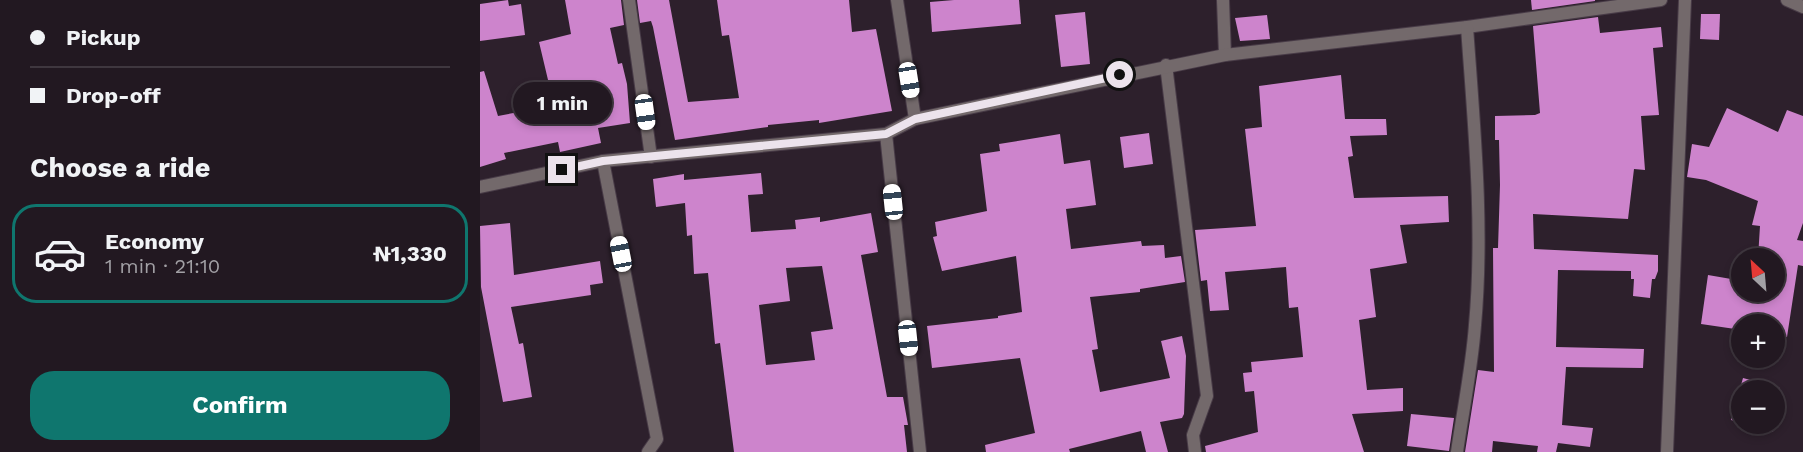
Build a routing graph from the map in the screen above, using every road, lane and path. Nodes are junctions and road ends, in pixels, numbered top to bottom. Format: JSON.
{"nodes":[{"id":1,"x":629,"y":0,"type":"edge"},
{"id":2,"x":897,"y":0,"type":"edge"},
{"id":3,"x":1223,"y":0,"type":"edge"},
{"id":4,"x":1661,"y":0,"type":"edge"},
{"id":5,"x":1685,"y":0,"type":"edge"},
{"id":6,"x":1787,"y":0,"type":"edge"},
{"id":7,"x":1803,"y":7,"type":"edge"},
{"id":8,"x":1467,"y":27,"type":"junction"},
{"id":9,"x":1225,"y":55,"type":"junction"},
{"id":10,"x":1166,"y":65,"type":"junction"},
{"id":11,"x":915,"y":119,"type":"junction"},
{"id":12,"x":886,"y":134,"type":"junction"},
{"id":13,"x":651,"y":156,"type":"junction"},
{"id":14,"x":603,"y":161,"type":"junction"},
{"id":15,"x":480,"y":187,"type":"edge"},
{"id":16,"x":648,"y":452,"type":"edge"},
{"id":17,"x":920,"y":452,"type":"edge"},
{"id":18,"x":1195,"y":452,"type":"edge"},
{"id":19,"x":1457,"y":452,"type":"edge"},
{"id":20,"x":1666,"y":452,"type":"edge"}],
"edges":[{"from":1,"to":13,"type":"street"},
{"from":2,"to":11,"type":"street"},
{"from":3,"to":9,"type":"street"},
{"from":4,"to":8,"type":"street"},
{"from":5,"to":20,"type":"street"},
{"from":6,"to":7,"type":"street"},
{"from":8,"to":9,"type":"street"},
{"from":8,"to":19,"type":"street"},
{"from":9,"to":10,"type":"street"},
{"from":10,"to":11,"type":"street"},
{"from":10,"to":18,"type":"street"},
{"from":11,"to":12,"type":"street"},
{"from":12,"to":13,"type":"street"},
{"from":12,"to":17,"type":"street"},
{"from":13,"to":14,"type":"street"},
{"from":14,"to":15,"type":"street"},
{"from":14,"to":16,"type":"street"}]}
